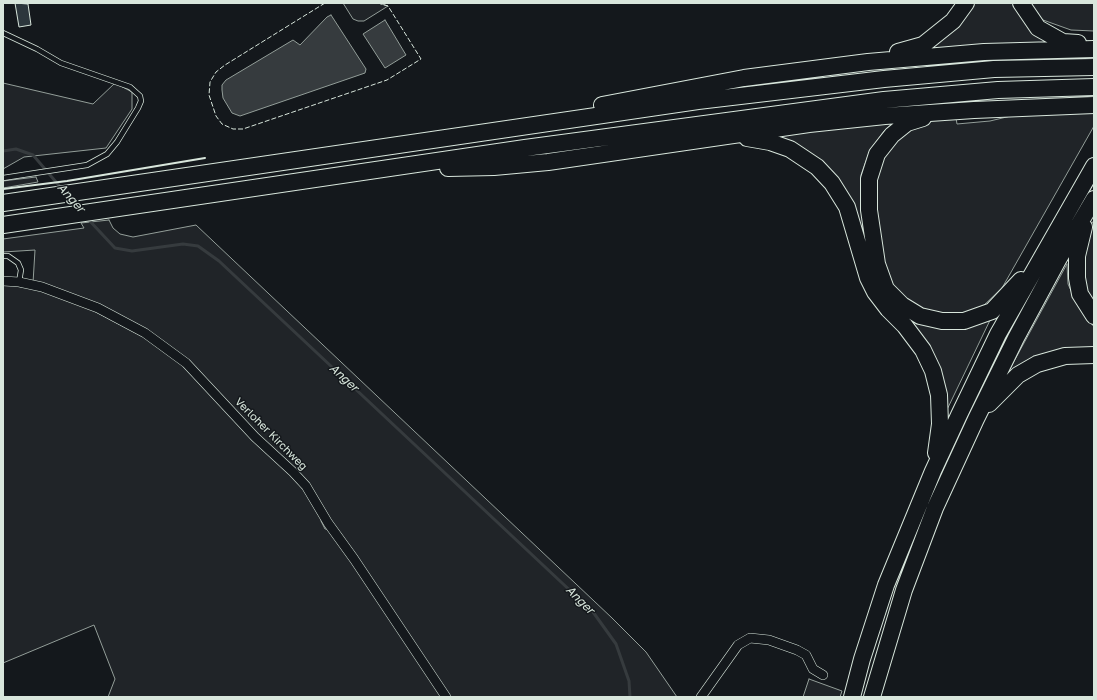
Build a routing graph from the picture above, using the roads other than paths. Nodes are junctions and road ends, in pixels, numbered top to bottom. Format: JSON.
{"nodes":[{"id":1,"x":966,"y":3,"type":"edge"},
{"id":2,"x":1020,"y":3,"type":"edge"},
{"id":3,"x":3,"y":33,"type":"edge"},
{"id":4,"x":1094,"y":45,"type":"edge"},
{"id":5,"x":1094,"y":49,"type":"edge"},
{"id":6,"x":868,"y":62,"type":"junction"},
{"id":7,"x":1094,"y":66,"type":"edge"},
{"id":8,"x":1094,"y":87,"type":"edge"},
{"id":9,"x":1094,"y":105,"type":"edge"},
{"id":10,"x":974,"y":110,"type":"junction"},
{"id":11,"x":517,"y":127,"type":"junction"},
{"id":12,"x":712,"y":139,"type":"junction"},
{"id":13,"x":1094,"y":166,"type":"edge"},
{"id":14,"x":371,"y":171,"type":"junction"},
{"id":15,"x":3,"y":178,"type":"edge"},
{"id":16,"x":1093,"y":200,"type":"edge"},
{"id":17,"x":3,"y":203,"type":"edge"},
{"id":18,"x":3,"y":224,"type":"edge"},
{"id":19,"x":1050,"y":244,"type":"junction"},
{"id":20,"x":3,"y":256,"type":"edge"},
{"id":21,"x":3,"y":281,"type":"edge"},
{"id":22,"x":20,"y":282,"type":"junction"},
{"id":23,"x":1094,"y":316,"type":"edge"},
{"id":24,"x":1094,"y":355,"type":"edge"},
{"id":25,"x":976,"y":419,"type":"junction"},
{"id":26,"x":933,"y":471,"type":"junction"},
{"id":27,"x":823,"y":675,"type":"dead end"},
{"id":28,"x":446,"y":697,"type":"edge"},
{"id":29,"x":700,"y":697,"type":"edge"},
{"id":30,"x":852,"y":697,"type":"edge"},
{"id":31,"x":872,"y":697,"type":"edge"}],
"edges":[{"from":1,"to":6,"type":"highway"},
{"from":2,"to":4,"type":"highway"},
{"from":3,"to":15,"type":"lane"},
{"from":5,"to":6,"type":"highway"},
{"from":6,"to":11,"type":"highway"},
{"from":7,"to":11,"type":"highway"},
{"from":8,"to":14,"type":"highway"},
{"from":9,"to":10,"type":"highway"},
{"from":10,"to":12,"type":"highway"},
{"from":10,"to":19,"type":"highway"},
{"from":11,"to":17,"type":"highway"},
{"from":12,"to":14,"type":"highway"},
{"from":12,"to":26,"type":"highway"},
{"from":13,"to":19,"type":"highway"},
{"from":14,"to":18,"type":"highway"},
{"from":16,"to":23,"type":"highway"},
{"from":16,"to":25,"type":"highway"},
{"from":19,"to":26,"type":"highway"},
{"from":20,"to":22,"type":"lane"},
{"from":21,"to":22,"type":"street","name":"Verloher Kirchweg"},
{"from":22,"to":28,"type":"street","name":"Verloher Kirchweg"},
{"from":24,"to":25,"type":"highway"},
{"from":25,"to":31,"type":"highway"},
{"from":26,"to":30,"type":"highway"},
{"from":27,"to":29,"type":"street"}]}
